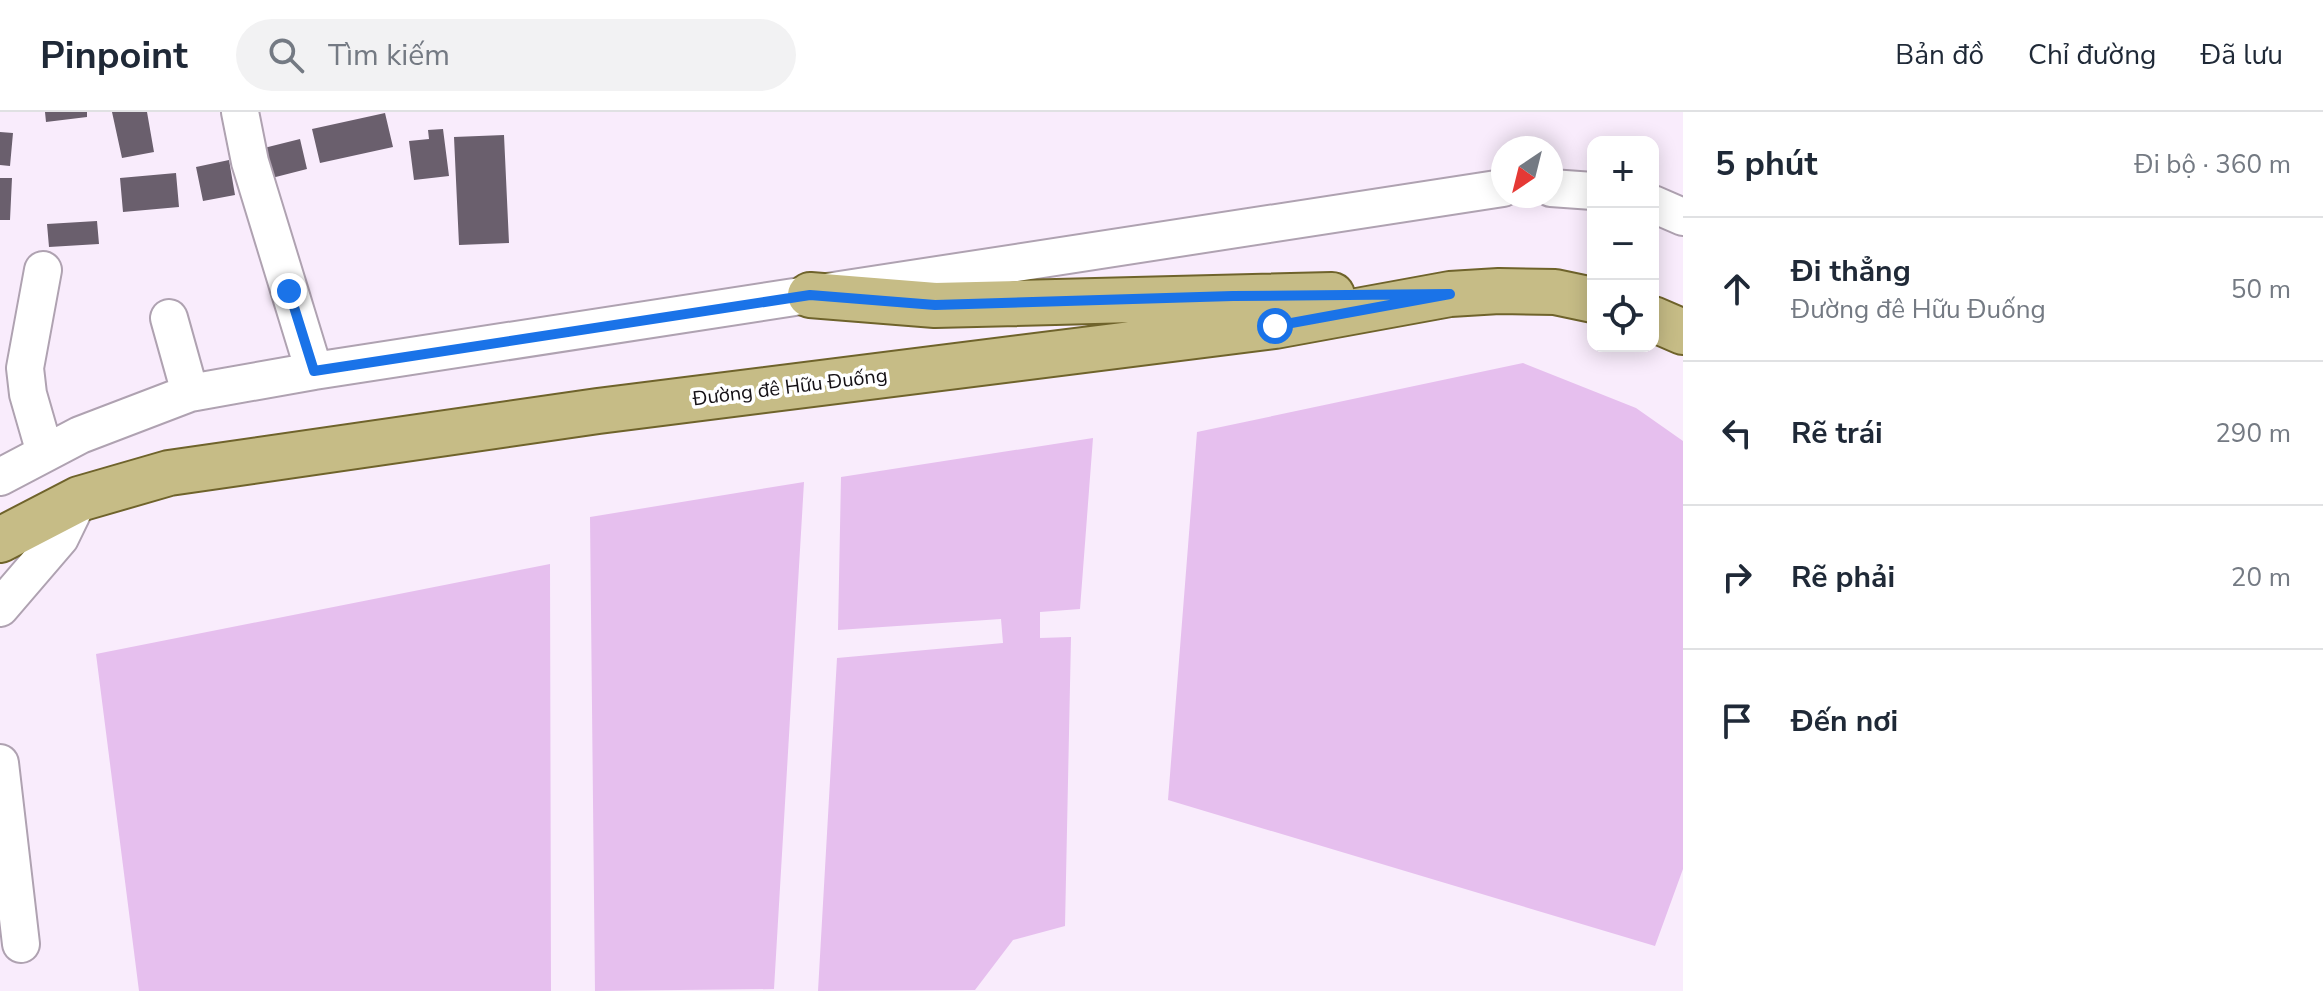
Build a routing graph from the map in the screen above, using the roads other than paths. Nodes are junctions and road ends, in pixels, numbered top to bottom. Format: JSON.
{"nodes":[{"id":1,"x":240,"y":112,"type":"edge"},
{"id":2,"x":1563,"y":189,"type":"edge"},
{"id":3,"x":1491,"y":190,"type":"edge"},
{"id":4,"x":1587,"y":191,"type":"edge"},
{"id":5,"x":1659,"y":207,"type":"edge"},
{"id":6,"x":1683,"y":217,"type":"edge"},
{"id":7,"x":43,"y":270,"type":"dead end"},
{"id":8,"x":1450,"y":294,"type":"junction"},
{"id":9,"x":810,"y":295,"type":"junction"},
{"id":10,"x":1587,"y":299,"type":"edge"},
{"id":11,"x":169,"y":318,"type":"dead end"},
{"id":12,"x":1659,"y":322,"type":"edge"},
{"id":13,"x":1683,"y":332,"type":"edge"},
{"id":14,"x":314,"y":371,"type":"junction"},
{"id":15,"x":190,"y":393,"type":"junction"},
{"id":16,"x":45,"y":453,"type":"junction"},
{"id":17,"x":0,"y":477,"type":"edge"},
{"id":18,"x":79,"y":499,"type":"junction"},
{"id":19,"x":0,"y":540,"type":"edge"},
{"id":20,"x":0,"y":608,"type":"edge"},
{"id":21,"x":0,"y":763,"type":"edge"},
{"id":22,"x":21,"y":944,"type":"dead end"}],
"edges":[{"from":1,"to":14,"type":"street"},
{"from":2,"to":4,"type":"street"},
{"from":3,"to":9,"type":"street"},
{"from":5,"to":6,"type":"street"},
{"from":7,"to":16,"type":"street"},
{"from":8,"to":9,"type":"main road"},
{"from":8,"to":10,"type":"main road","name":"Đường đê Hữu Đuống"},
{"from":8,"to":18,"type":"main road","name":"Đường đê Hữu Đuống"},
{"from":9,"to":14,"type":"street"},
{"from":11,"to":15,"type":"street"},
{"from":12,"to":13,"type":"main road"},
{"from":14,"to":15,"type":"street"},
{"from":15,"to":16,"type":"street"},
{"from":16,"to":17,"type":"street"},
{"from":18,"to":19,"type":"main road","name":"Đường đê Hữu Đuống"},
{"from":18,"to":20,"type":"street"},
{"from":21,"to":22,"type":"street"}]}
